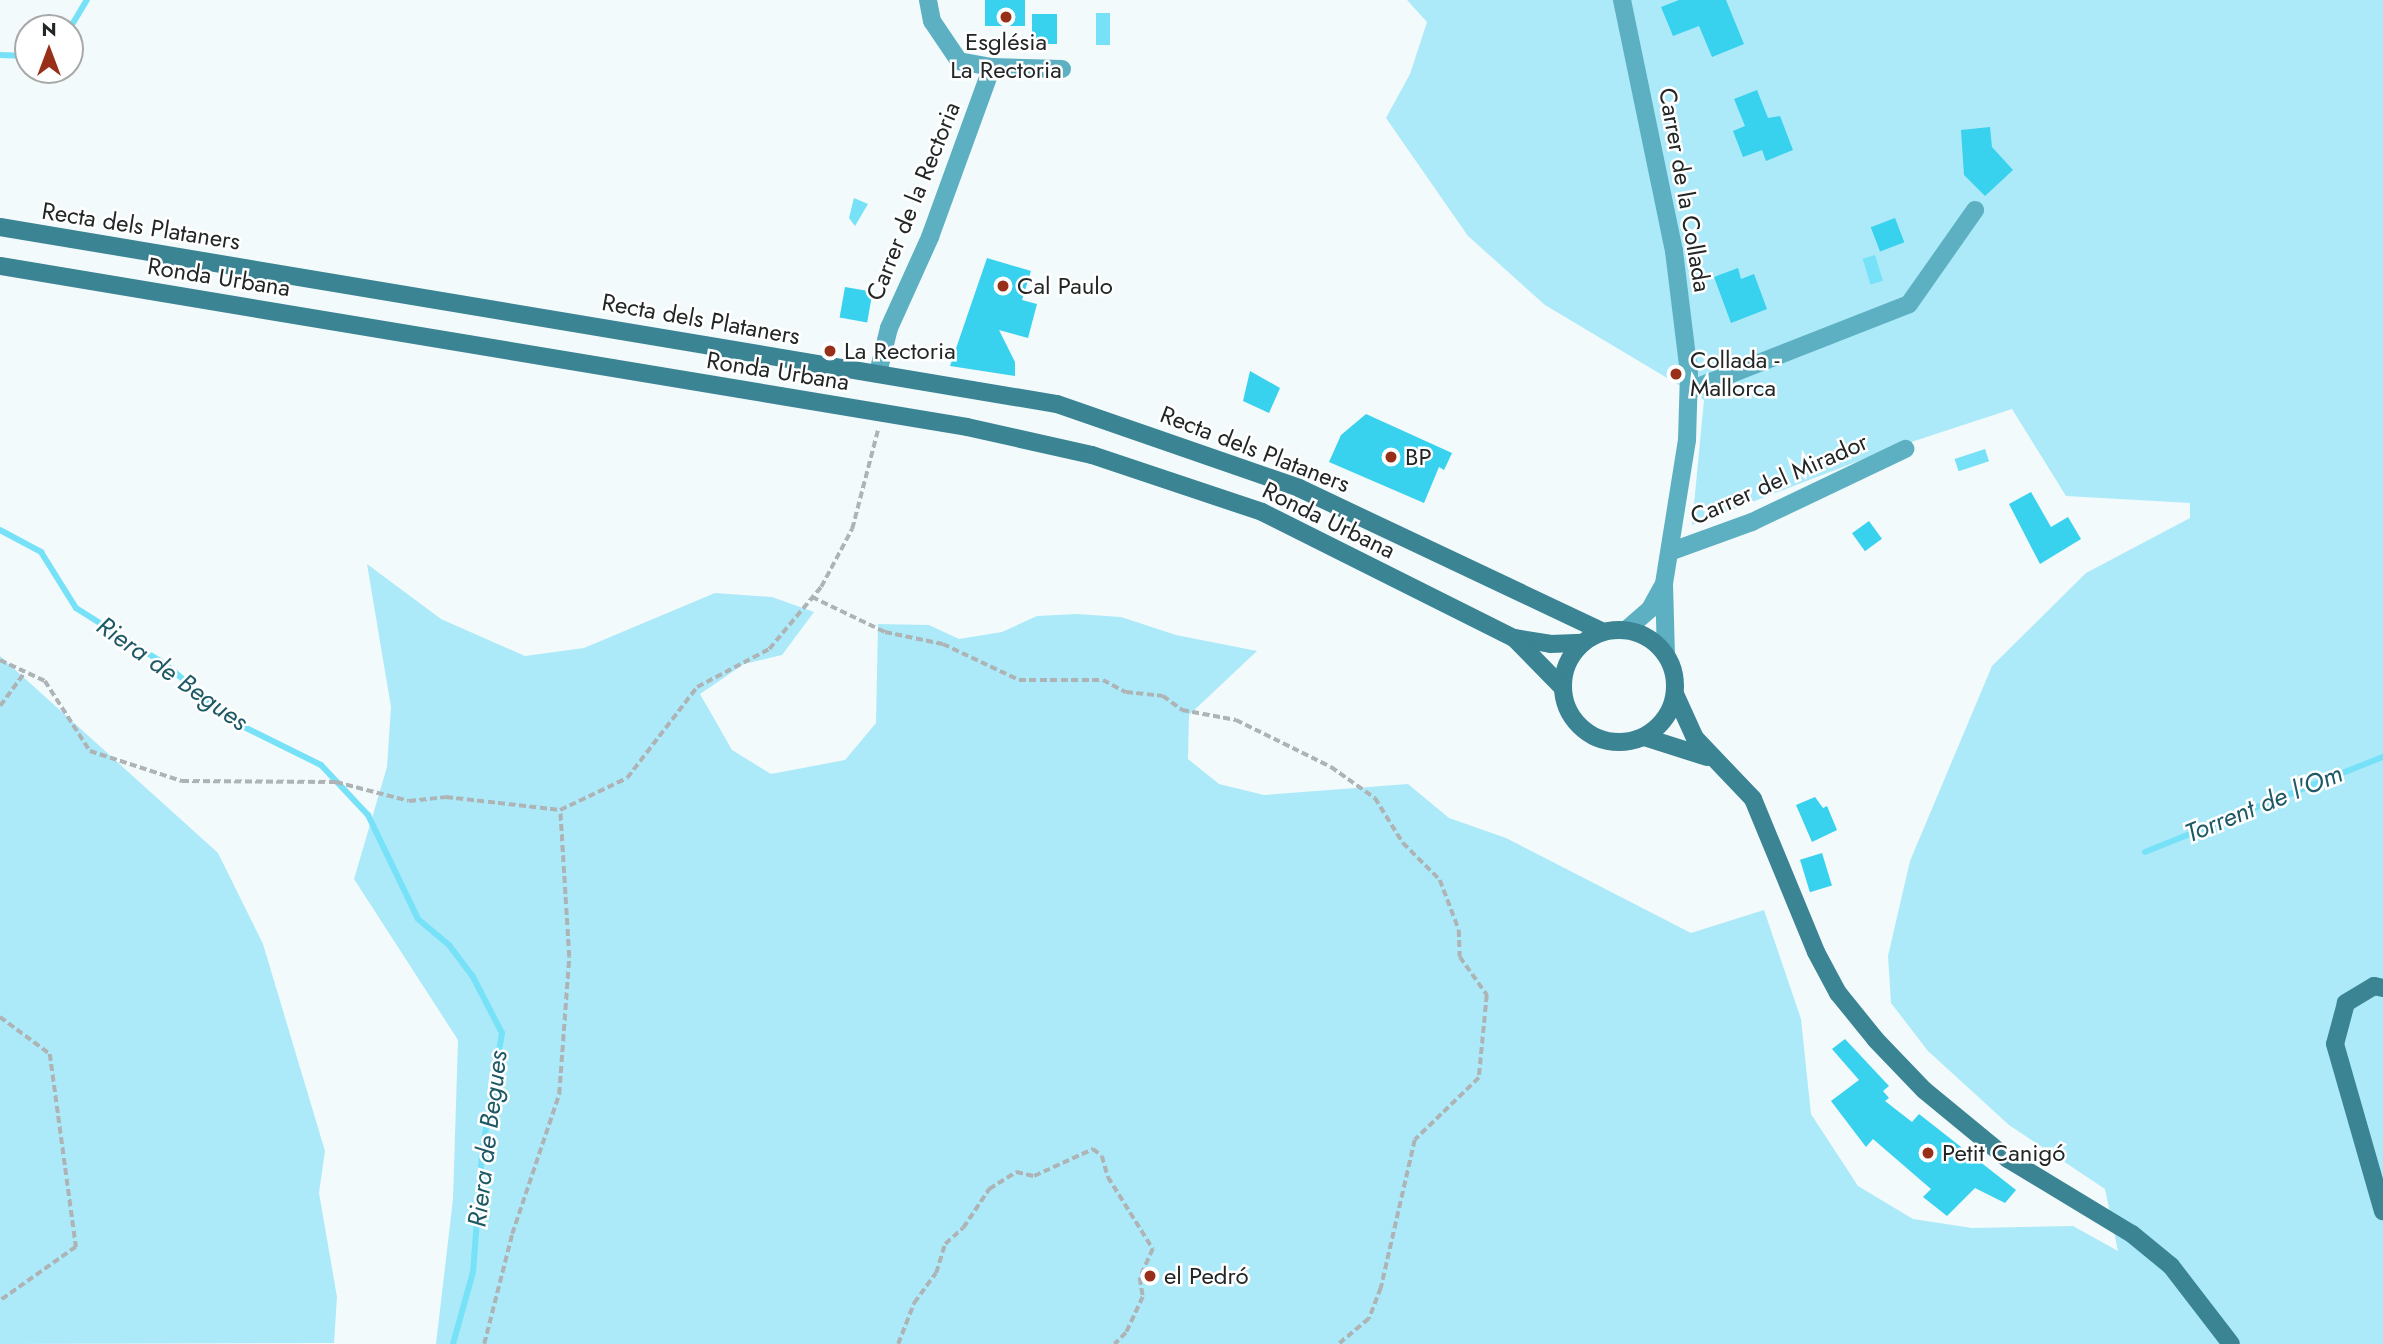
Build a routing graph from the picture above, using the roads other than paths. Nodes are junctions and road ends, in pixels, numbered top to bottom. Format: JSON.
{"nodes":[{"id":1,"x":928,"y":0,"type":"edge"},
{"id":2,"x":1622,"y":0,"type":"edge"},
{"id":3,"x":992,"y":66,"type":"junction"},
{"id":4,"x":1062,"y":69,"type":"dead end"},
{"id":5,"x":1975,"y":210,"type":"dead end"},
{"id":6,"x":0,"y":228,"type":"edge"},
{"id":7,"x":0,"y":266,"type":"edge"},
{"id":8,"x":878,"y":373,"type":"junction"},
{"id":9,"x":1690,"y":390,"type":"junction"},
{"id":10,"x":1905,"y":449,"type":"dead end"},
{"id":11,"x":1672,"y":551,"type":"junction"},
{"id":12,"x":1664,"y":584,"type":"junction"},
{"id":13,"x":1626,"y":630,"type":"junction"},
{"id":14,"x":1603,"y":632,"type":"junction"},
{"id":15,"x":1514,"y":638,"type":"junction"},
{"id":16,"x":1583,"y":643,"type":"junction"},
{"id":17,"x":1666,"y":655,"type":"junction"},
{"id":18,"x":1563,"y":688,"type":"junction"},
{"id":19,"x":1675,"y":694,"type":"junction"},
{"id":20,"x":1644,"y":737,"type":"junction"},
{"id":21,"x":1714,"y":760,"type":"junction"},
{"id":22,"x":2383,"y":988,"type":"edge"},
{"id":23,"x":2383,"y":1211,"type":"edge"},
{"id":24,"x":2231,"y":1344,"type":"edge"}],
"edges":[{"from":1,"to":3,"type":"street"},
{"from":2,"to":9,"type":"street","name":"Carrer de la Collada"},
{"from":3,"to":4,"type":"street"},
{"from":3,"to":8,"type":"street","name":"Carrer de la Rectoria"},
{"from":5,"to":9,"type":"street"},
{"from":6,"to":8,"type":"main road","name":"Recta dels Plataners"},
{"from":7,"to":15,"type":"main road","name":"Ronda Urbana"},
{"from":8,"to":14,"type":"main road","name":"Recta dels Plataners"},
{"from":9,"to":11,"type":"street","name":"Carrer de la Collada"},
{"from":10,"to":11,"type":"street","name":"Carrer del Mirador"},
{"from":11,"to":12,"type":"street","name":"Carrer de la Collada"},
{"from":12,"to":13,"type":"street"},
{"from":12,"to":17,"type":"street"},
{"from":13,"to":14,"type":"main road","name":"Ronda Urbana"},
{"from":13,"to":17,"type":"main road"},
{"from":14,"to":16,"type":"main road","name":"Ronda Urbana"},
{"from":15,"to":16,"type":"main road","name":"Ronda Urbana"},
{"from":15,"to":18,"type":"main road","name":"Ronda Urbana"},
{"from":16,"to":18,"type":"main road"},
{"from":17,"to":19,"type":"main road"},
{"from":18,"to":20,"type":"main road","name":"Ronda Urbana"},
{"from":19,"to":20,"type":"main road"},
{"from":19,"to":21,"type":"main road"},
{"from":20,"to":21,"type":"main road","name":"Ronda Urbana"},
{"from":21,"to":24,"type":"main road"},
{"from":22,"to":23,"type":"main road"}]}
